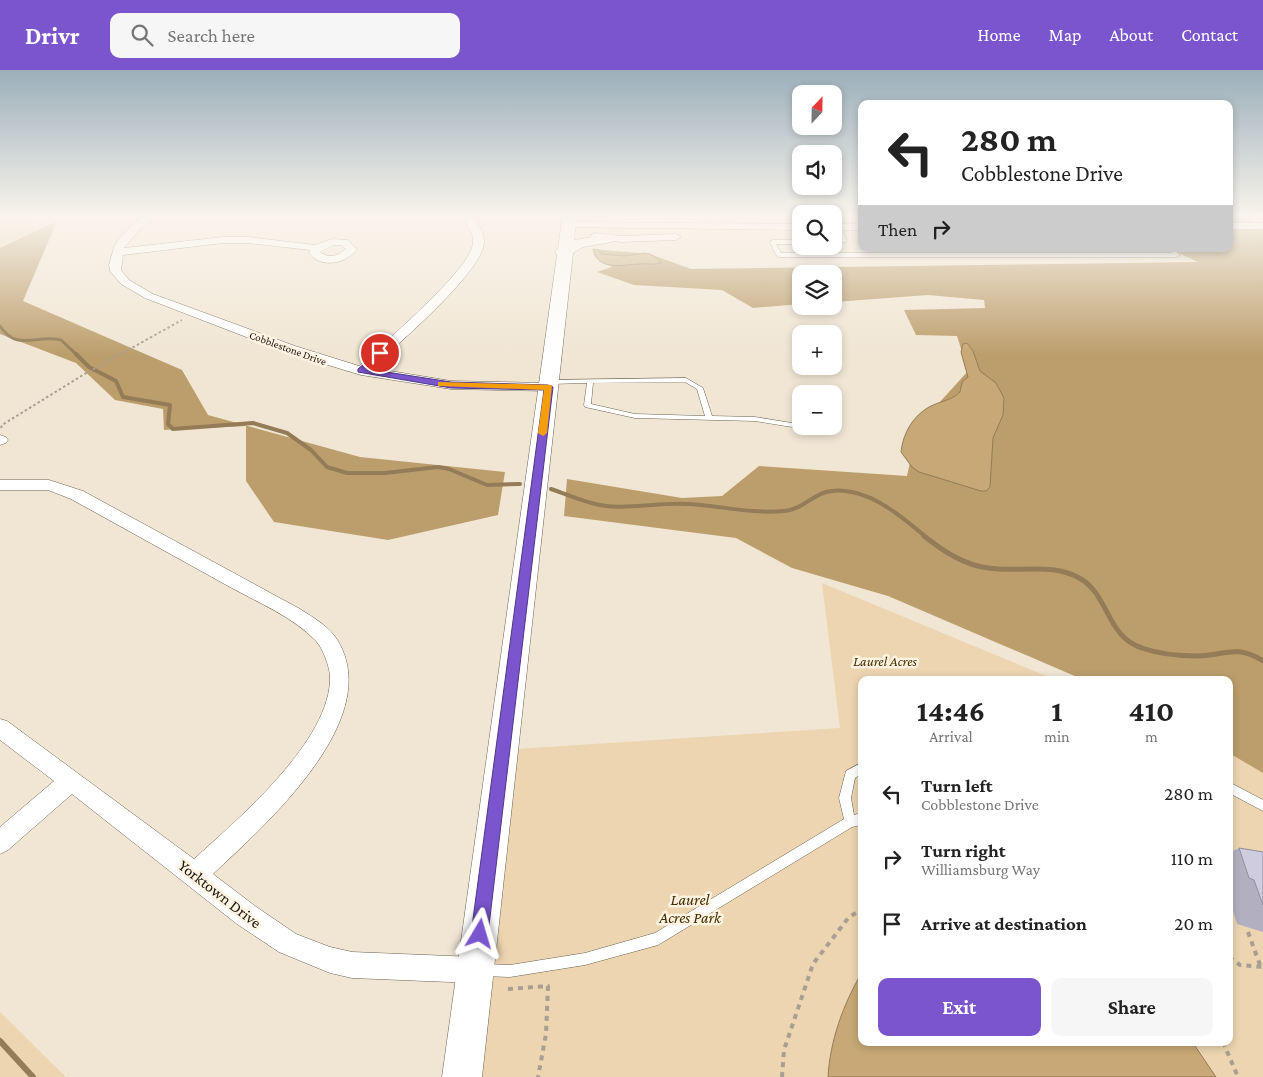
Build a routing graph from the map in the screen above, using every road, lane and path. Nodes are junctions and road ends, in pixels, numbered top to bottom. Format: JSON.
{"nodes":[{"id":1,"x":117,"y":261,"type":"edge"},
{"id":2,"x":472,"y":261,"type":"edge"},
{"id":3,"x":563,"y":261,"type":"edge"},
{"id":4,"x":195,"y":313,"type":"junction"},
{"id":5,"x":361,"y":370,"type":"junction"},
{"id":6,"x":590,"y":383,"type":"junction"},
{"id":7,"x":549,"y":385,"type":"junction"},
{"id":8,"x":709,"y":418,"type":"junction"},
{"id":9,"x":792,"y":426,"type":"dead end"},
{"id":10,"x":0,"y":440,"type":"edge"},
{"id":11,"x":0,"y":485,"type":"edge"},
{"id":12,"x":0,"y":728,"type":"edge"},
{"id":13,"x":858,"y":770,"type":"edge"},
{"id":14,"x":70,"y":781,"type":"junction"},
{"id":15,"x":1233,"y":789,"type":"edge"},
{"id":16,"x":1263,"y":806,"type":"edge"},
{"id":17,"x":856,"y":821,"type":"edge"},
{"id":18,"x":0,"y":842,"type":"edge"},
{"id":19,"x":195,"y":874,"type":"junction"},
{"id":20,"x":858,"y":912,"type":"edge"},
{"id":21,"x":1248,"y":932,"type":"dead end"},
{"id":22,"x":1233,"y":960,"type":"edge"},
{"id":23,"x":1262,"y":967,"type":"edge"},
{"id":24,"x":475,"y":970,"type":"junction"},
{"id":25,"x":508,"y":989,"type":"dead end"},
{"id":26,"x":1225,"y":1046,"type":"edge"},
{"id":27,"x":462,"y":1077,"type":"edge"},
{"id":28,"x":538,"y":1077,"type":"edge"},
{"id":29,"x":782,"y":1077,"type":"edge"},
{"id":30,"x":1238,"y":1077,"type":"edge"}],
"edges":[{"from":1,"to":4,"type":"street","name":"Cobblestone Drive"},
{"from":2,"to":5,"type":"street"},
{"from":3,"to":7,"type":"main road"},
{"from":4,"to":5,"type":"street","name":"Cobblestone Drive"},
{"from":4,"to":10,"type":"path"},
{"from":5,"to":7,"type":"street","name":"Cobblestone Drive"},
{"from":6,"to":7,"type":"lane"},
{"from":6,"to":8,"type":"lane"},
{"from":6,"to":8,"type":"lane"},
{"from":7,"to":24,"type":"main road"},
{"from":8,"to":9,"type":"lane"},
{"from":11,"to":19,"type":"street"},
{"from":12,"to":14,"type":"street","name":"Yorktown Drive"},
{"from":13,"to":17,"type":"lane"},
{"from":14,"to":18,"type":"street"},
{"from":14,"to":19,"type":"street","name":"Yorktown Drive"},
{"from":15,"to":16,"type":"lane"},
{"from":17,"to":24,"type":"lane"},
{"from":19,"to":24,"type":"street","name":"Yorktown Drive"},
{"from":20,"to":29,"type":"path"},
{"from":21,"to":23,"type":"path"},
{"from":22,"to":23,"type":"path"},
{"from":24,"to":27,"type":"main road"},
{"from":25,"to":28,"type":"path"},
{"from":26,"to":30,"type":"path"}]}
